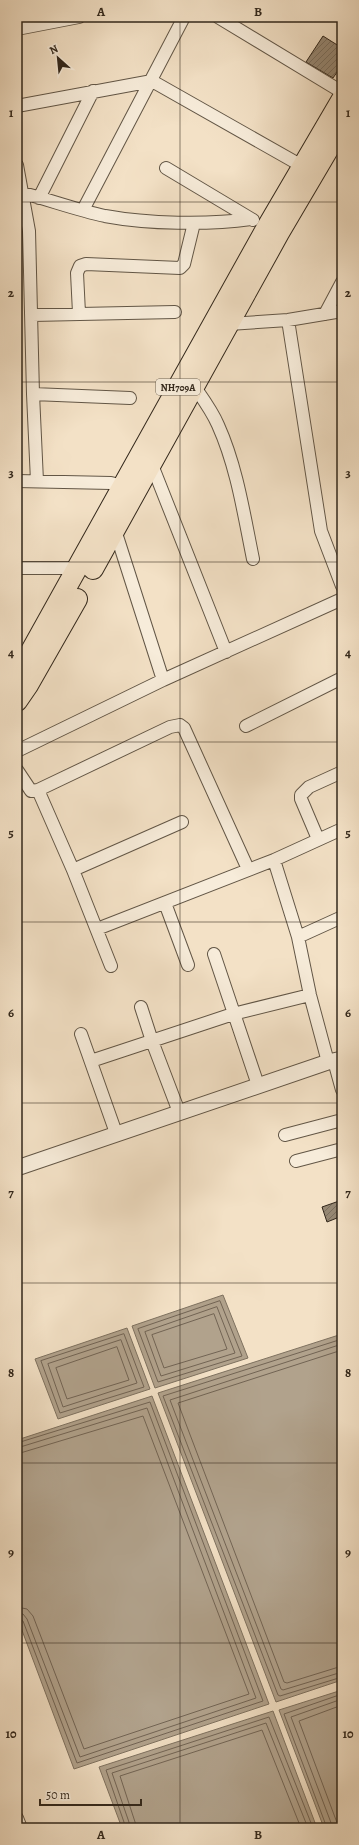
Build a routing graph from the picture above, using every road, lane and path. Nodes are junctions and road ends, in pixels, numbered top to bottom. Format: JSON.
{"nodes":[{"id":1,"x":80,"y":17,"type":"edge"},
{"id":2,"x":184,"y":17,"type":"edge"},
{"id":3,"x":218,"y":17,"type":"edge"},
{"id":4,"x":17,"y":29,"type":"edge"},
{"id":5,"x":152,"y":81,"type":"junction"},
{"id":6,"x":93,"y":90,"type":"junction"},
{"id":7,"x":342,"y":92,"type":"edge"},
{"id":8,"x":342,"y":99,"type":"edge"},
{"id":9,"x":17,"y":106,"type":"edge"},
{"id":10,"x":342,"y":126,"type":"edge"},
{"id":11,"x":17,"y":165,"type":"edge"},
{"id":12,"x":302,"y":166,"type":"junction"},
{"id":13,"x":166,"y":168,"type":"dead end"},
{"id":14,"x":23,"y":193,"type":"junction"},
{"id":15,"x":39,"y":198,"type":"junction"},
{"id":16,"x":83,"y":210,"type":"junction"},
{"id":17,"x":194,"y":223,"type":"junction"},
{"id":18,"x":259,"y":223,"type":"junction"},
{"id":19,"x":342,"y":282,"type":"edge"},
{"id":20,"x":342,"y":311,"type":"edge"},
{"id":21,"x":175,"y":312,"type":"dead end"},
{"id":22,"x":79,"y":313,"type":"junction"},
{"id":23,"x":32,"y":314,"type":"junction"},
{"id":24,"x":324,"y":314,"type":"junction"},
{"id":25,"x":288,"y":320,"type":"junction"},
{"id":26,"x":229,"y":324,"type":"junction"},
{"id":27,"x":194,"y":386,"type":"junction"},
{"id":28,"x":33,"y":394,"type":"junction"},
{"id":29,"x":130,"y":398,"type":"dead end"},
{"id":30,"x":152,"y":465,"type":"junction"},
{"id":31,"x":17,"y":481,"type":"edge"},
{"id":32,"x":37,"y":481,"type":"junction"},
{"id":33,"x":130,"y":489,"type":"junction"},
{"id":34,"x":115,"y":530,"type":"junction"},
{"id":35,"x":253,"y":559,"type":"dead end"},
{"id":36,"x":17,"y":568,"type":"edge"},
{"id":37,"x":78,"y":568,"type":"junction"},
{"id":38,"x":342,"y":586,"type":"edge"},
{"id":39,"x":342,"y":599,"type":"edge"},
{"id":40,"x":226,"y":652,"type":"junction"},
{"id":41,"x":17,"y":676,"type":"edge"},
{"id":42,"x":342,"y":678,"type":"edge"},
{"id":43,"x":163,"y":680,"type":"junction"},
{"id":44,"x":17,"y":701,"type":"edge"},
{"id":45,"x":246,"y":726,"type":"dead end"},
{"id":46,"x":17,"y":751,"type":"edge"},
{"id":47,"x":17,"y":770,"type":"edge"},
{"id":48,"x":342,"y":772,"type":"edge"},
{"id":49,"x":38,"y":790,"type":"junction"},
{"id":50,"x":182,"y":822,"type":"dead end"},
{"id":51,"x":342,"y":828,"type":"edge"},
{"id":52,"x":318,"y":839,"type":"junction"},
{"id":53,"x":274,"y":860,"type":"junction"},
{"id":54,"x":248,"y":869,"type":"junction"},
{"id":55,"x":73,"y":870,"type":"junction"},
{"id":56,"x":165,"y":903,"type":"junction"},
{"id":57,"x":342,"y":917,"type":"edge"},
{"id":58,"x":97,"y":929,"type":"junction"},
{"id":59,"x":298,"y":937,"type":"junction"},
{"id":60,"x":214,"y":954,"type":"dead end"},
{"id":61,"x":188,"y":965,"type":"dead end"},
{"id":62,"x":111,"y":966,"type":"dead end"},
{"id":63,"x":310,"y":995,"type":"junction"},
{"id":64,"x":141,"y":1007,"type":"dead end"},
{"id":65,"x":233,"y":1014,"type":"junction"},
{"id":66,"x":80,"y":1034,"type":"dead end"},
{"id":67,"x":152,"y":1041,"type":"junction"},
{"id":68,"x":334,"y":1060,"type":"edge"},
{"id":69,"x":91,"y":1061,"type":"junction"},
{"id":70,"x":258,"y":1085,"type":"junction"},
{"id":71,"x":342,"y":1090,"type":"edge"},
{"id":72,"x":179,"y":1112,"type":"junction"},
{"id":73,"x":342,"y":1120,"type":"edge"},
{"id":74,"x":116,"y":1133,"type":"junction"},
{"id":75,"x":285,"y":1135,"type":"dead end"},
{"id":76,"x":342,"y":1149,"type":"edge"},
{"id":77,"x":296,"y":1161,"type":"dead end"},
{"id":78,"x":17,"y":1168,"type":"edge"},
{"id":79,"x":17,"y":1818,"type":"edge"},
{"id":80,"x":21,"y":1828,"type":"edge"}],
"edges":[{"from":1,"to":4,"type":"street"},
{"from":2,"to":5,"type":"street"},
{"from":3,"to":7,"type":"street"},
{"from":5,"to":6,"type":"street"},
{"from":5,"to":12,"type":"street"},
{"from":5,"to":16,"type":"street"},
{"from":6,"to":9,"type":"street"},
{"from":6,"to":15,"type":"street"},
{"from":8,"to":12,"type":"highway","number":"NH709A"},
{"from":10,"to":26,"type":"highway","number":"NH709A"},
{"from":11,"to":14,"type":"street"},
{"from":12,"to":18,"type":"highway","number":"NH709A"},
{"from":13,"to":18,"type":"street"},
{"from":14,"to":15,"type":"street"},
{"from":14,"to":23,"type":"street"},
{"from":15,"to":16,"type":"street"},
{"from":16,"to":17,"type":"street"},
{"from":17,"to":18,"type":"street"},
{"from":17,"to":22,"type":"street"},
{"from":18,"to":33,"type":"highway","number":"NH709A"},
{"from":19,"to":24,"type":"street"},
{"from":20,"to":24,"type":"street"},
{"from":21,"to":22,"type":"street"},
{"from":22,"to":23,"type":"street"},
{"from":23,"to":28,"type":"street"},
{"from":24,"to":25,"type":"street"},
{"from":25,"to":26,"type":"street"},
{"from":25,"to":38,"type":"street"},
{"from":26,"to":27,"type":"highway","number":"NH709A"},
{"from":27,"to":30,"type":"highway","number":"NH709A"},
{"from":27,"to":35,"type":"street"},
{"from":28,"to":29,"type":"street"},
{"from":28,"to":32,"type":"street"},
{"from":30,"to":33,"type":"highway","number":"NH709A"},
{"from":30,"to":40,"type":"street"},
{"from":31,"to":32,"type":"street"},
{"from":32,"to":33,"type":"street"},
{"from":33,"to":34,"type":"highway","number":"NH709A"},
{"from":33,"to":37,"type":"highway","number":"NH709A"},
{"from":34,"to":43,"type":"street"},
{"from":34,"to":44,"type":"highway","number":"NH709A"},
{"from":36,"to":37,"type":"street"},
{"from":37,"to":41,"type":"highway","number":"NH709A"},
{"from":39,"to":40,"type":"street"},
{"from":40,"to":43,"type":"street"},
{"from":42,"to":45,"type":"street"},
{"from":43,"to":46,"type":"street"},
{"from":47,"to":49,"type":"street"},
{"from":48,"to":52,"type":"street"},
{"from":49,"to":54,"type":"street"},
{"from":49,"to":55,"type":"street"},
{"from":50,"to":55,"type":"street"},
{"from":51,"to":52,"type":"street"},
{"from":52,"to":53,"type":"street"},
{"from":53,"to":54,"type":"street"},
{"from":53,"to":59,"type":"street"},
{"from":54,"to":56,"type":"street"},
{"from":55,"to":58,"type":"street"},
{"from":56,"to":58,"type":"street"},
{"from":56,"to":61,"type":"street"},
{"from":57,"to":59,"type":"street"},
{"from":58,"to":62,"type":"street"},
{"from":59,"to":63,"type":"street"},
{"from":60,"to":65,"type":"street"},
{"from":63,"to":65,"type":"street"},
{"from":63,"to":68,"type":"street"},
{"from":64,"to":67,"type":"street"},
{"from":65,"to":67,"type":"street"},
{"from":65,"to":70,"type":"street"},
{"from":66,"to":69,"type":"street"},
{"from":67,"to":69,"type":"street"},
{"from":67,"to":72,"type":"street"},
{"from":68,"to":70,"type":"street"},
{"from":68,"to":71,"type":"street"},
{"from":69,"to":74,"type":"street"},
{"from":70,"to":72,"type":"street"},
{"from":72,"to":74,"type":"street"},
{"from":73,"to":75,"type":"street"},
{"from":74,"to":78,"type":"street"},
{"from":76,"to":77,"type":"street"},
{"from":79,"to":80,"type":"street"}]}
